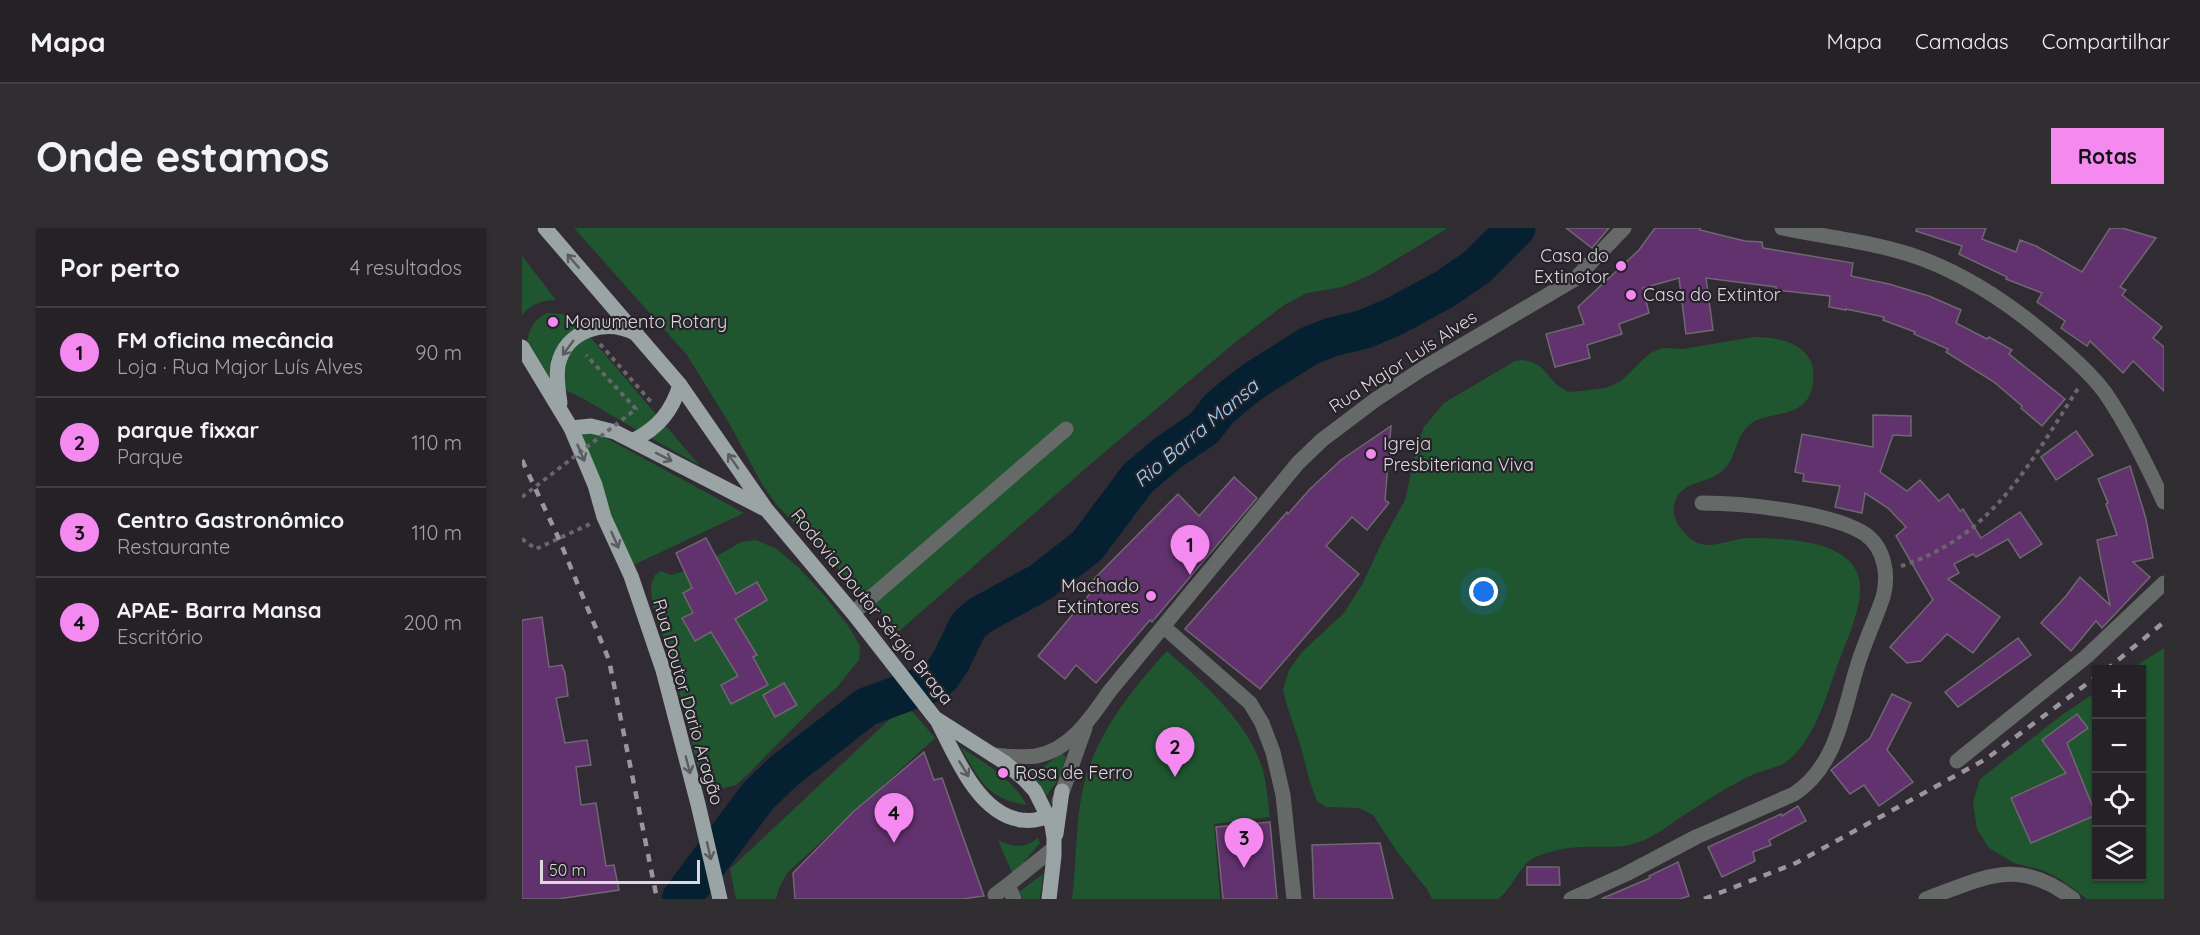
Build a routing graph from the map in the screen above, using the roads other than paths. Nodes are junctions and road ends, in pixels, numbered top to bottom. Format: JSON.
{"nodes":[{"id":1,"x":545,"y":228,"type":"edge"},
{"id":2,"x":1624,"y":228,"type":"edge"},
{"id":3,"x":1782,"y":228,"type":"edge"},
{"id":4,"x":638,"y":335,"type":"junction"},
{"id":5,"x":522,"y":346,"type":"edge"},
{"id":6,"x":680,"y":385,"type":"junction"},
{"id":7,"x":561,"y":410,"type":"junction"},
{"id":8,"x":571,"y":428,"type":"junction"},
{"id":9,"x":1066,"y":429,"type":"dead end"},
{"id":10,"x":634,"y":440,"type":"junction"},
{"id":11,"x":2164,"y":502,"type":"edge"},
{"id":12,"x":1702,"y":503,"type":"dead end"},
{"id":13,"x":766,"y":509,"type":"junction"},
{"id":14,"x":2164,"y":583,"type":"edge"},
{"id":15,"x":853,"y":613,"type":"junction"},
{"id":16,"x":1164,"y":627,"type":"junction"},
{"id":17,"x":935,"y":718,"type":"junction"},
{"id":18,"x":1087,"y":722,"type":"junction"},
{"id":19,"x":993,"y":755,"type":"junction"},
{"id":20,"x":1957,"y":761,"type":"dead end"},
{"id":21,"x":1062,"y":791,"type":"junction"},
{"id":22,"x":1050,"y":820,"type":"junction"},
{"id":23,"x":1054,"y":848,"type":"junction"},
{"id":24,"x":1011,"y":892,"type":"edge"},
{"id":25,"x":995,"y":895,"type":"dead end"},
{"id":26,"x":720,"y":899,"type":"edge"},
{"id":27,"x":1049,"y":899,"type":"edge"},
{"id":28,"x":1294,"y":899,"type":"edge"},
{"id":29,"x":1571,"y":899,"type":"edge"},
{"id":30,"x":1926,"y":899,"type":"edge"},
{"id":31,"x":2073,"y":899,"type":"edge"}],
"edges":[{"from":4,"to":1,"type":"main road","name":"Rodovia Doutor Sérgio Braga","one_way":true},
{"from":2,"to":16,"type":"street","name":"Rua Major Luís Alves"},
{"from":3,"to":11,"type":"street"},
{"from":4,"to":6,"type":"main road","name":"Rodovia Doutor Sérgio Braga"},
{"from":4,"to":7,"type":"main road","one_way":true},
{"from":5,"to":7,"type":"main road"},
{"from":6,"to":10,"type":"main road"},
{"from":13,"to":6,"type":"main road","name":"Rodovia Doutor Sérgio Braga","one_way":true},
{"from":7,"to":8,"type":"main road"},
{"from":8,"to":10,"type":"main road","name":"Rodovia Doutor Sérgio Braga"},
{"from":8,"to":26,"type":"main road","name":"Rua Doutor Dario Aragão","one_way":true},
{"from":9,"to":15,"type":"street"},
{"from":10,"to":13,"type":"main road","name":"Rodovia Doutor Sérgio Braga","one_way":true},
{"from":12,"to":29,"type":"street"},
{"from":13,"to":15,"type":"main road","name":"Rodovia Doutor Sérgio Braga"},
{"from":14,"to":20,"type":"street"},
{"from":15,"to":17,"type":"main road","name":"Rodovia Doutor Sérgio Braga"},
{"from":16,"to":18,"type":"street","name":"Rua Major Luís Alves"},
{"from":16,"to":28,"type":"street"},
{"from":17,"to":19,"type":"main road","name":"Rodovia Doutor Sérgio Braga"},
{"from":17,"to":22,"type":"main road","one_way":true},
{"from":18,"to":19,"type":"street","name":"Rua Major Luís Alves"},
{"from":18,"to":21,"type":"street"},
{"from":19,"to":22,"type":"main road","name":"Rodovia Doutor Sérgio Braga"},
{"from":21,"to":22,"type":"street"},
{"from":21,"to":23,"type":"main road"},
{"from":22,"to":23,"type":"main road"},
{"from":23,"to":24,"type":"street"},
{"from":23,"to":27,"type":"main road"},
{"from":24,"to":25,"type":"street"},
{"from":30,"to":31,"type":"street"}]}
